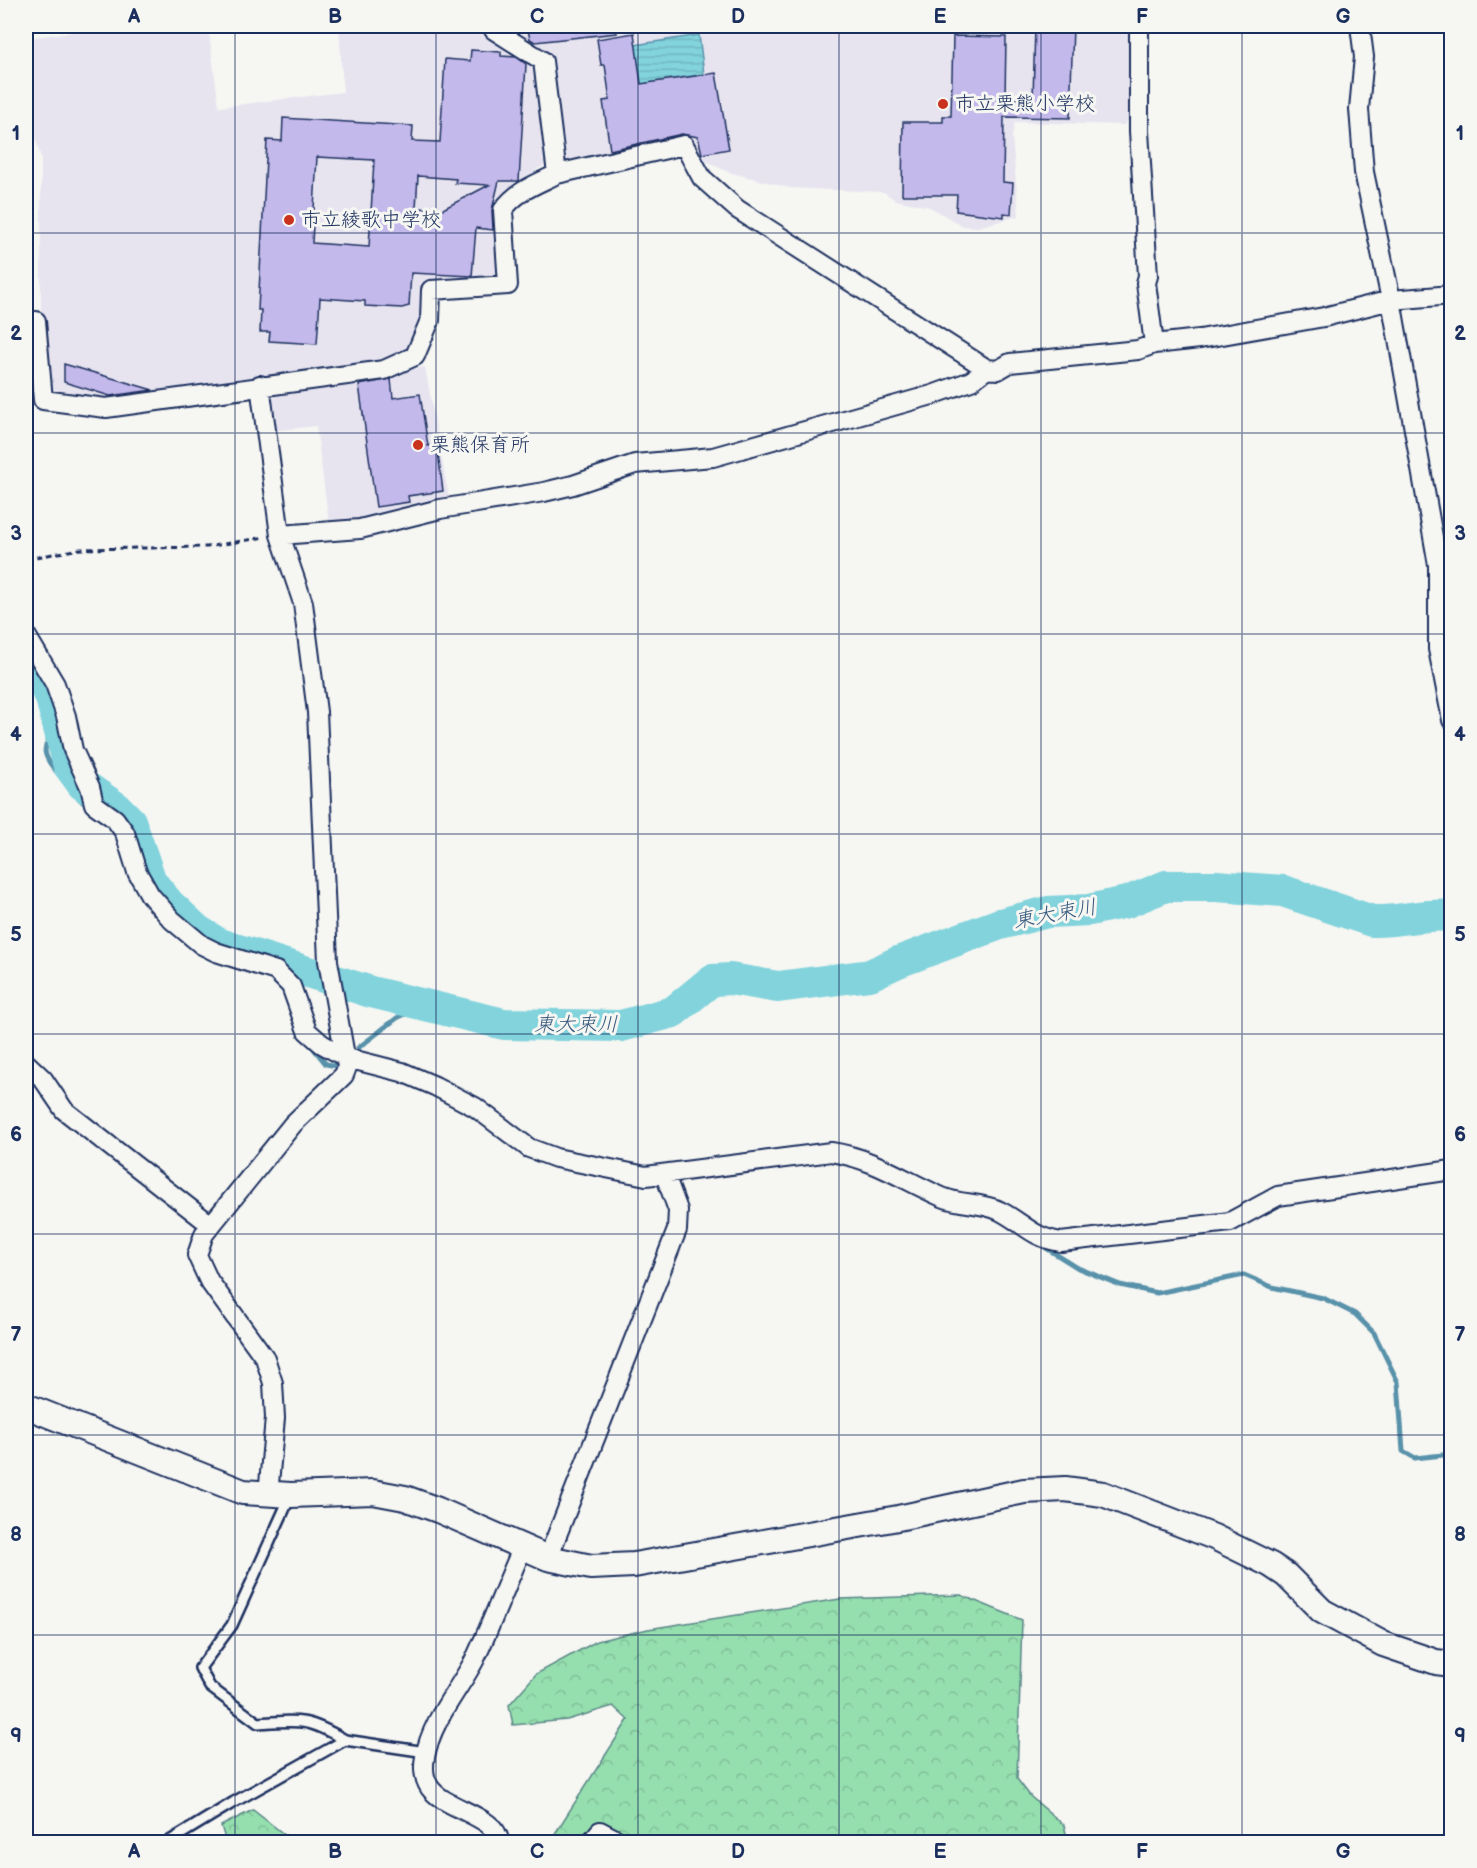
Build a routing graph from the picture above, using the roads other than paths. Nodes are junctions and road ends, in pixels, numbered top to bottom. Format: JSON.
{"nodes":[{"id":1,"x":494,"y":26,"type":"edge"},
{"id":2,"x":964,"y":26,"type":"edge"},
{"id":3,"x":1018,"y":26,"type":"edge"},
{"id":4,"x":1139,"y":26,"type":"edge"},
{"id":5,"x":1360,"y":26,"type":"edge"},
{"id":6,"x":557,"y":174,"type":"junction"},
{"id":7,"x":1452,"y":295,"type":"edge"},
{"id":8,"x":1391,"y":300,"type":"junction"},
{"id":9,"x":26,"y":322,"type":"edge"},
{"id":10,"x":1154,"y":344,"type":"junction"},
{"id":11,"x":987,"y":369,"type":"junction"},
{"id":12,"x":260,"y":385,"type":"junction"},
{"id":13,"x":280,"y":535,"type":"junction"},
{"id":14,"x":26,"y":636,"type":"edge"},
{"id":15,"x":1452,"y":720,"type":"edge"},
{"id":16,"x":347,"y":1058,"type":"junction"},
{"id":17,"x":26,"y":1063,"type":"edge"},
{"id":18,"x":1452,"y":1170,"type":"edge"},
{"id":19,"x":666,"y":1178,"type":"junction"},
{"id":20,"x":211,"y":1225,"type":"junction"},
{"id":21,"x":26,"y":1406,"type":"edge"},
{"id":22,"x":280,"y":1495,"type":"junction"},
{"id":23,"x":522,"y":1549,"type":"junction"},
{"id":24,"x":548,"y":1558,"type":"junction"},
{"id":25,"x":1452,"y":1664,"type":"edge"},
{"id":26,"x":345,"y":1740,"type":"junction"},
{"id":27,"x":426,"y":1752,"type":"junction"},
{"id":28,"x":168,"y":1842,"type":"edge"},
{"id":29,"x":499,"y":1842,"type":"edge"},
{"id":30,"x":591,"y":1842,"type":"edge"},
{"id":31,"x":621,"y":1842,"type":"edge"}],
"edges":[{"from":1,"to":6,"type":"street"},
{"from":2,"to":3,"type":"lane"},
{"from":4,"to":10,"type":"street"},
{"from":5,"to":8,"type":"street"},
{"from":6,"to":11,"type":"street"},
{"from":6,"to":12,"type":"street"},
{"from":7,"to":8,"type":"street"},
{"from":8,"to":10,"type":"street"},
{"from":8,"to":15,"type":"street"},
{"from":9,"to":12,"type":"street"},
{"from":10,"to":11,"type":"street"},
{"from":11,"to":13,"type":"street"},
{"from":12,"to":13,"type":"street"},
{"from":13,"to":16,"type":"street"},
{"from":14,"to":16,"type":"street"},
{"from":16,"to":19,"type":"street"},
{"from":16,"to":20,"type":"street"},
{"from":17,"to":20,"type":"street"},
{"from":18,"to":19,"type":"street"},
{"from":19,"to":24,"type":"street"},
{"from":20,"to":22,"type":"street"},
{"from":21,"to":22,"type":"street"},
{"from":22,"to":23,"type":"street"},
{"from":22,"to":26,"type":"lane"},
{"from":23,"to":24,"type":"street"},
{"from":23,"to":27,"type":"street"},
{"from":24,"to":25,"type":"street"},
{"from":26,"to":27,"type":"lane"},
{"from":26,"to":28,"type":"lane"},
{"from":27,"to":29,"type":"street"},
{"from":30,"to":31,"type":"street"}]}
